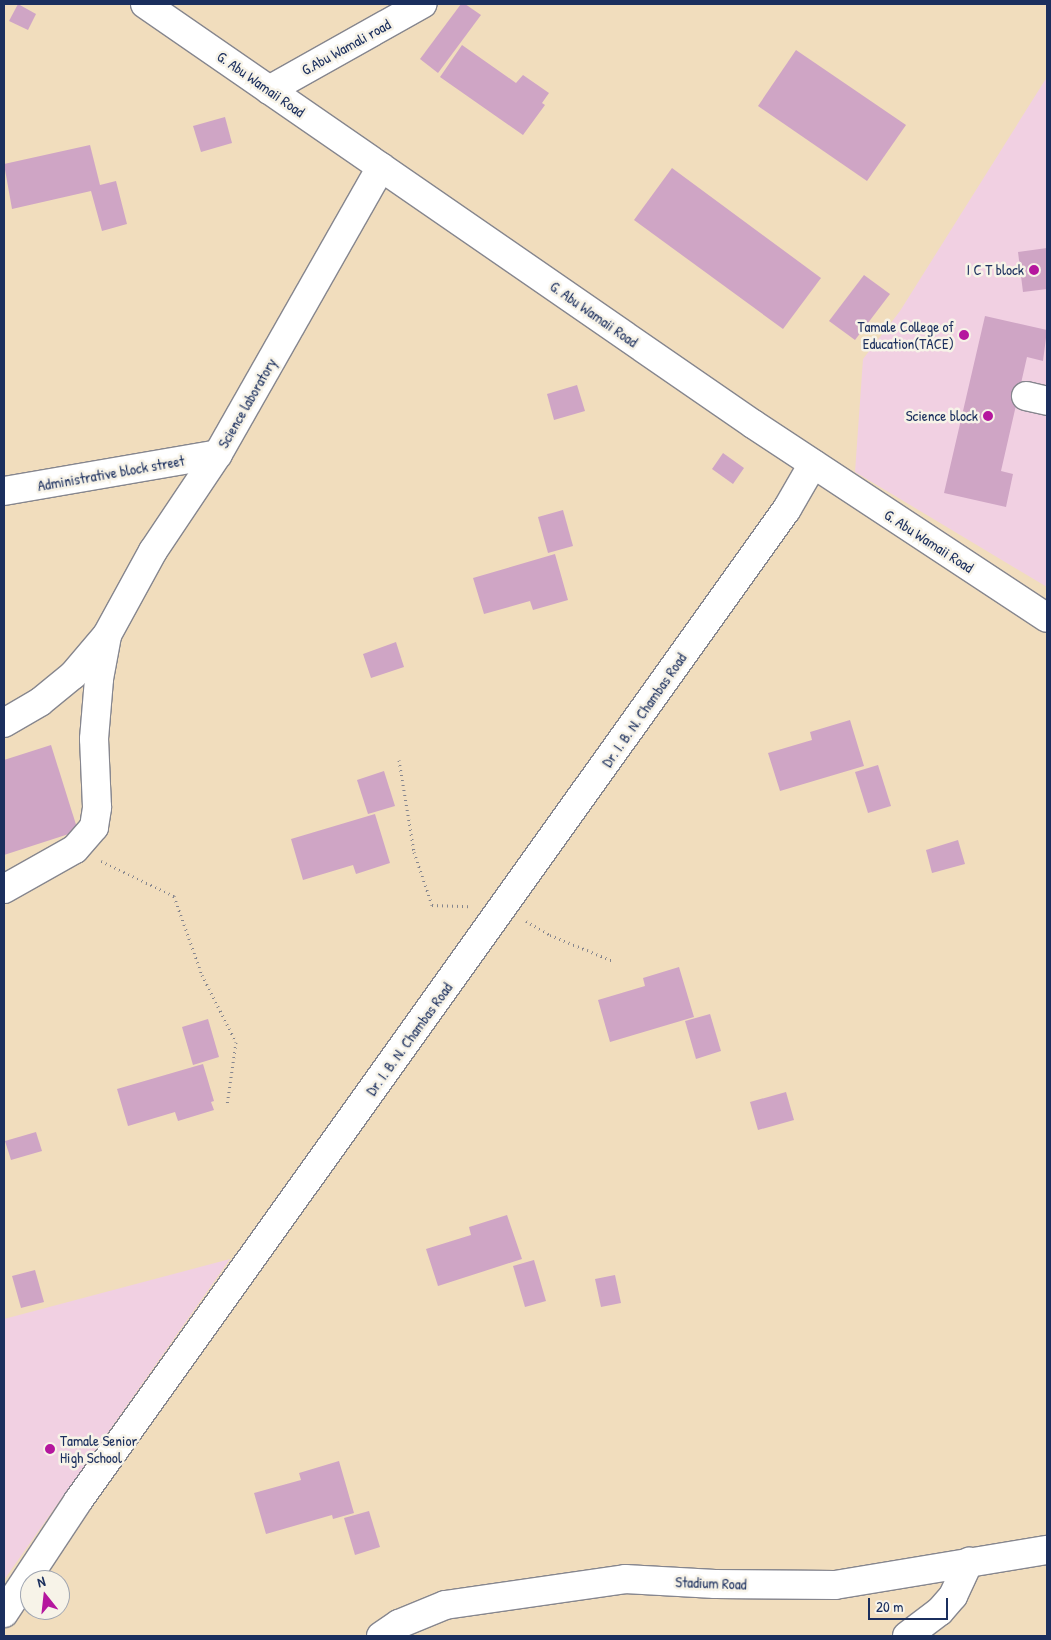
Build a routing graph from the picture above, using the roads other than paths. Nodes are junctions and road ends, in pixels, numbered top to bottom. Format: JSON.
{"nodes":[{"id":1,"x":145,"y":4,"type":"edge"},
{"id":2,"x":422,"y":4,"type":"edge"},
{"id":3,"x":269,"y":90,"type":"junction"},
{"id":4,"x":381,"y":167,"type":"junction"},
{"id":5,"x":218,"y":454,"type":"junction"},
{"id":6,"x":813,"y":464,"type":"junction"},
{"id":7,"x":4,"y":491,"type":"edge"},
{"id":8,"x":1047,"y":618,"type":"edge"},
{"id":9,"x":107,"y":635,"type":"junction"},
{"id":10,"x":4,"y":723,"type":"edge"},
{"id":11,"x":4,"y":889,"type":"edge"},
{"id":12,"x":1047,"y":1550,"type":"edge"},
{"id":13,"x":969,"y":1562,"type":"junction"},
{"id":14,"x":4,"y":1613,"type":"edge"},
{"id":15,"x":381,"y":1636,"type":"edge"},
{"id":16,"x":907,"y":1636,"type":"edge"}],
"edges":[{"from":1,"to":3,"type":"street","name":"G. Abu Wamaii Road"},
{"from":2,"to":3,"type":"street","name":"G.Abu Wamali road"},
{"from":3,"to":4,"type":"street","name":"G. Abu Wamaii Road"},
{"from":4,"to":5,"type":"street","name":"Science laboratory"},
{"from":4,"to":6,"type":"street","name":"G. Abu Wamaii Road"},
{"from":5,"to":7,"type":"street","name":"Administrative block street"},
{"from":5,"to":9,"type":"street","name":"Science laboratory"},
{"from":6,"to":8,"type":"street","name":"G. Abu Wamaii Road"},
{"from":6,"to":14,"type":"street","name":"Dr. I. B. N. Chambas Road"},
{"from":9,"to":10,"type":"street"},
{"from":9,"to":11,"type":"street"},
{"from":12,"to":13,"type":"street","name":"Stadium Road"},
{"from":13,"to":15,"type":"street","name":"Stadium Road"},
{"from":13,"to":16,"type":"street"}]}
